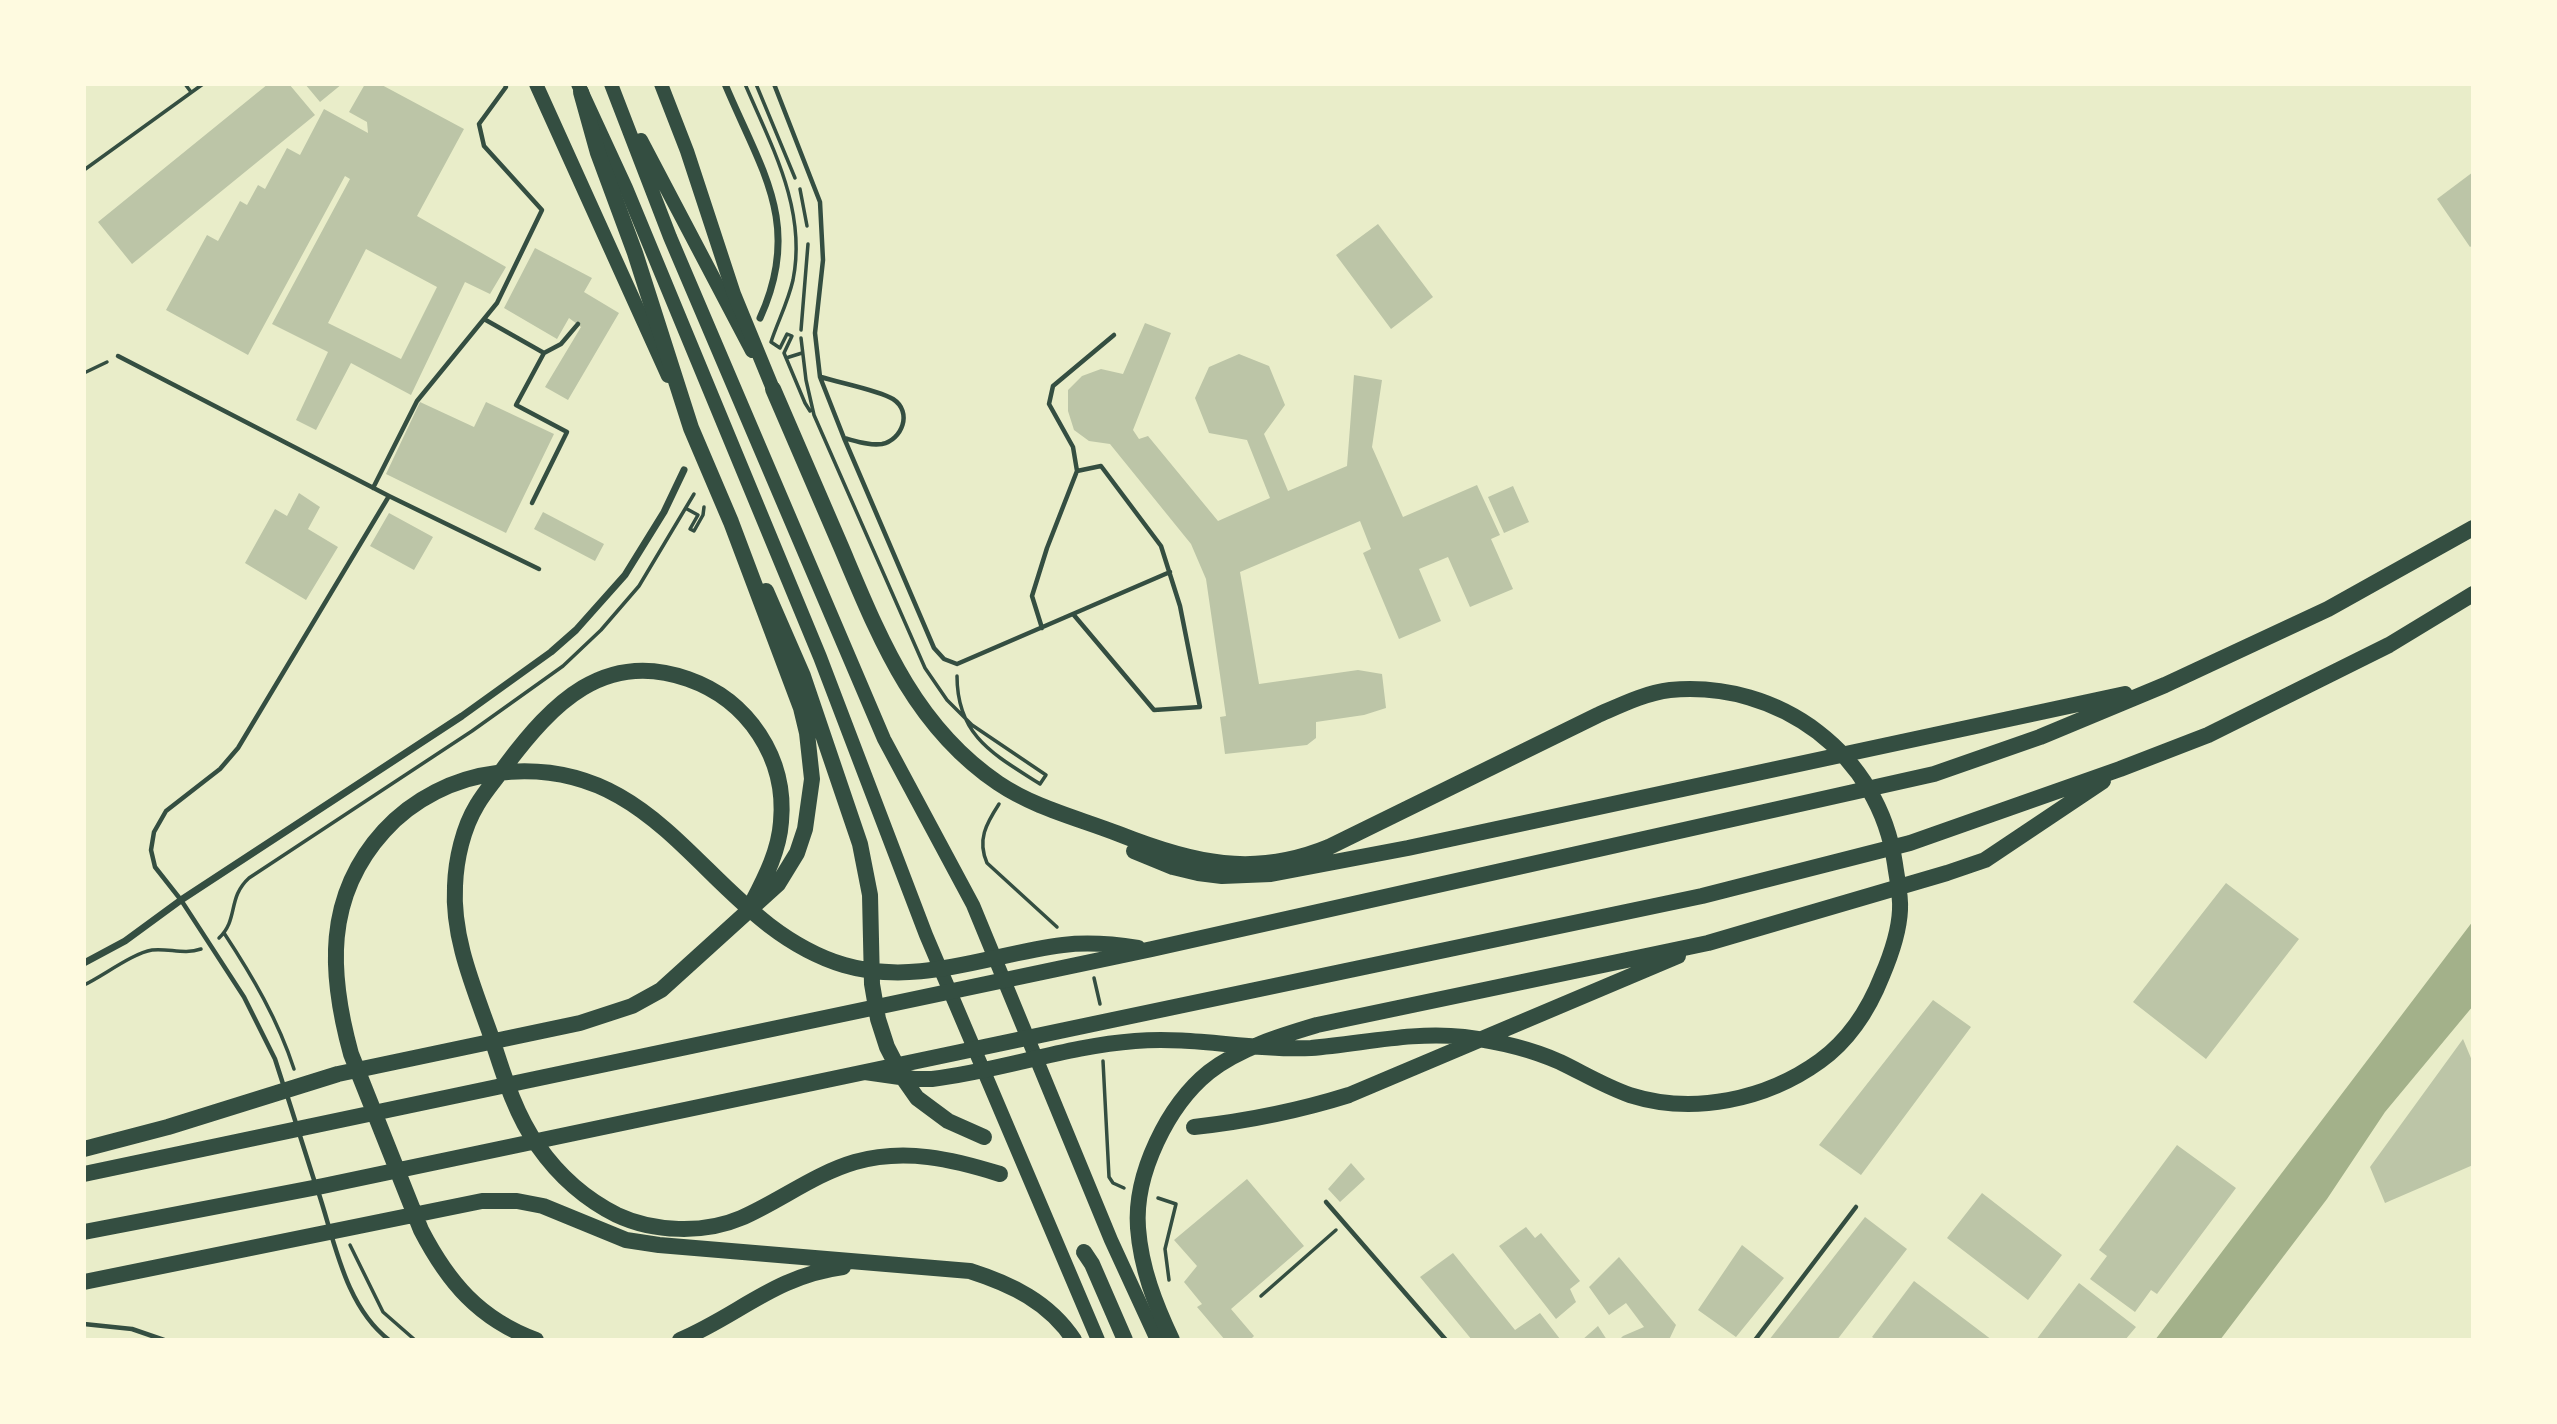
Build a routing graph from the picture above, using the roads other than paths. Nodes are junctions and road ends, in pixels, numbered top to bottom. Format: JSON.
{"nodes":[{"id":1,"x":505,"y":84,"type":"edge"},
{"id":2,"x":536,"y":84,"type":"edge"},
{"id":3,"x":612,"y":84,"type":"edge"},
{"id":4,"x":661,"y":84,"type":"edge"},
{"id":5,"x":725,"y":84,"type":"edge"},
{"id":6,"x":774,"y":84,"type":"edge"},
{"id":7,"x":580,"y":88,"type":"edge"},
{"id":8,"x":484,"y":318,"type":"junction"},
{"id":9,"x":760,"y":318,"type":"dead end"},
{"id":10,"x":578,"y":324,"type":"dead end"},
{"id":11,"x":1114,"y":335,"type":"dead end"},
{"id":12,"x":544,"y":353,"type":"junction"},
{"id":13,"x":118,"y":356,"type":"road end"},
{"id":14,"x":820,"y":377,"type":"junction"},
{"id":15,"x":774,"y":389,"type":"junction"},
{"id":16,"x":691,"y":428,"type":"junction"},
{"id":17,"x":844,"y":438,"type":"junction"},
{"id":18,"x":684,"y":470,"type":"dead end"},
{"id":19,"x":1077,"y":471,"type":"junction"},
{"id":20,"x":373,"y":488,"type":"junction"},
{"id":21,"x":388,"y":496,"type":"junction"},
{"id":22,"x":532,"y":503,"type":"dead end"},
{"id":23,"x":731,"y":523,"type":"junction"},
{"id":24,"x":2473,"y":528,"type":"edge"},
{"id":25,"x":539,"y":569,"type":"dead end"},
{"id":26,"x":1170,"y":572,"type":"junction"},
{"id":27,"x":2473,"y":594,"type":"edge"},
{"id":28,"x":1073,"y":614,"type":"junction"},
{"id":29,"x":1042,"y":628,"type":"junction"},
{"id":30,"x":2165,"y":685,"type":"junction"},
{"id":31,"x":2120,"y":769,"type":"junction"},
{"id":32,"x":1057,"y":813,"type":"junction"},
{"id":33,"x":181,"y":900,"type":"junction"},
{"id":34,"x":745,"y":915,"type":"junction"},
{"id":35,"x":1708,"y":943,"type":"junction"},
{"id":36,"x":1152,"y":949,"type":"junction"},
{"id":37,"x":84,"y":963,"type":"edge"},
{"id":38,"x":974,"y":1049,"type":"junction"},
{"id":39,"x":865,"y":1072,"type":"junction"},
{"id":40,"x":1194,"y":1127,"type":"dead end"},
{"id":41,"x":984,"y":1137,"type":"dead end"},
{"id":42,"x":84,"y":1149,"type":"edge"},
{"id":43,"x":84,"y":1174,"type":"edge"},
{"id":44,"x":1000,"y":1174,"type":"dead end"},
{"id":45,"x":1326,"y":1202,"type":"dead end"},
{"id":46,"x":1856,"y":1208,"type":"dead end"},
{"id":47,"x":84,"y":1232,"type":"edge"},
{"id":48,"x":1084,"y":1252,"type":"dead end"},
{"id":49,"x":879,"y":1265,"type":"junction"},
{"id":50,"x":84,"y":1282,"type":"edge"},
{"id":51,"x":84,"y":1324,"type":"edge"},
{"id":52,"x":164,"y":1340,"type":"edge"},
{"id":53,"x":389,"y":1340,"type":"edge"},
{"id":54,"x":536,"y":1340,"type":"edge"},
{"id":55,"x":680,"y":1340,"type":"edge"},
{"id":56,"x":1074,"y":1340,"type":"edge"},
{"id":57,"x":1098,"y":1340,"type":"edge"},
{"id":58,"x":1125,"y":1340,"type":"edge"},
{"id":59,"x":1157,"y":1340,"type":"edge"},
{"id":60,"x":1171,"y":1340,"type":"edge"},
{"id":61,"x":1446,"y":1340,"type":"edge"},
{"id":62,"x":1755,"y":1340,"type":"edge"}],
"edges":[{"from":1,"to":8,"type":"lane"},
{"from":2,"to":16,"type":"main road"},
{"from":3,"to":15,"type":"main road"},
{"from":3,"to":59,"type":"main road"},
{"from":4,"to":15,"type":"main road"},
{"from":5,"to":9,"type":"street"},
{"from":6,"to":14,"type":"lane"},
{"from":7,"to":16,"type":"highway"},
{"from":7,"to":38,"type":"main road"},
{"from":8,"to":12,"type":"lane"},
{"from":8,"to":20,"type":"lane"},
{"from":10,"to":12,"type":"lane"},
{"from":11,"to":19,"type":"lane"},
{"from":12,"to":22,"type":"lane"},
{"from":13,"to":20,"type":"lane"},
{"from":14,"to":17,"type":"lane"},
{"from":14,"to":17,"type":"lane"},
{"from":15,"to":32,"type":"highway"},
{"from":16,"to":23,"type":"highway"},
{"from":17,"to":29,"type":"lane"},
{"from":18,"to":33,"type":"street"},
{"from":19,"to":26,"type":"lane"},
{"from":19,"to":29,"type":"lane"},
{"from":20,"to":21,"type":"lane"},
{"from":21,"to":25,"type":"lane"},
{"from":21,"to":33,"type":"lane"},
{"from":23,"to":34,"type":"highway"},
{"from":23,"to":41,"type":"highway"},
{"from":24,"to":30,"type":"highway"},
{"from":26,"to":28,"type":"lane"},
{"from":26,"to":28,"type":"lane"},
{"from":27,"to":31,"type":"highway"},
{"from":28,"to":29,"type":"lane"},
{"from":30,"to":32,"type":"highway"},
{"from":30,"to":36,"type":"highway"},
{"from":31,"to":35,"type":"highway"},
{"from":31,"to":38,"type":"highway"},
{"from":32,"to":39,"type":"highway"},
{"from":33,"to":37,"type":"street"},
{"from":33,"to":53,"type":"lane"},
{"from":34,"to":42,"type":"highway"},
{"from":34,"to":44,"type":"highway"},
{"from":35,"to":40,"type":"highway"},
{"from":35,"to":60,"type":"highway"},
{"from":36,"to":43,"type":"highway"},
{"from":36,"to":54,"type":"highway"},
{"from":38,"to":39,"type":"highway"},
{"from":38,"to":57,"type":"main road"},
{"from":39,"to":47,"type":"highway"},
{"from":45,"to":61,"type":"lane"},
{"from":46,"to":62,"type":"lane"},
{"from":48,"to":58,"type":"highway"},
{"from":49,"to":50,"type":"highway"},
{"from":49,"to":55,"type":"highway"},
{"from":49,"to":56,"type":"highway"},
{"from":51,"to":52,"type":"lane"}]}
